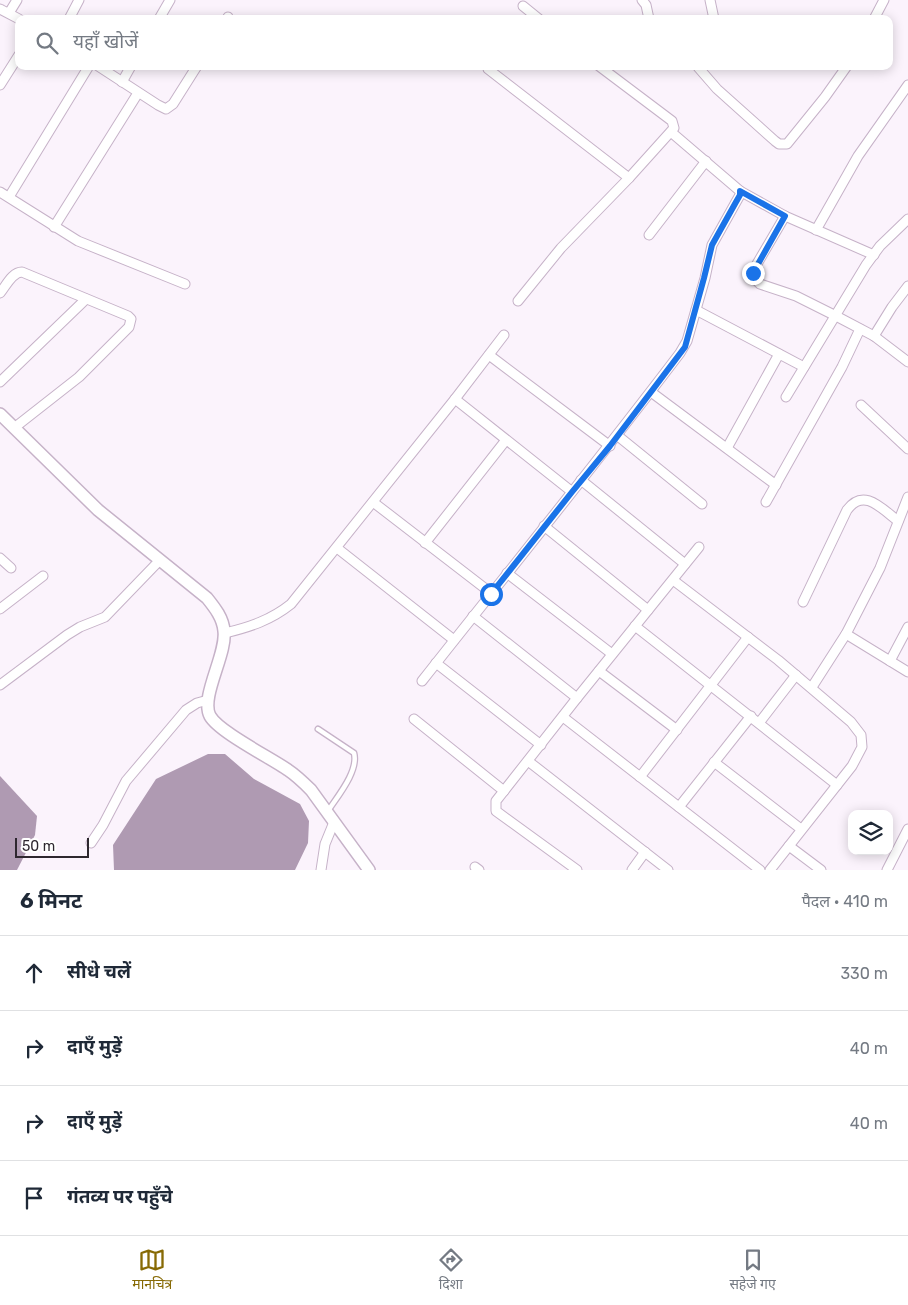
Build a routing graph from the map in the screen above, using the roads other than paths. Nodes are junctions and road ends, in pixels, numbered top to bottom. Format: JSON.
{"nodes":[{"id":1,"x":17,"y":0,"type":"edge"},
{"id":2,"x":79,"y":0,"type":"edge"},
{"id":3,"x":170,"y":0,"type":"edge"},
{"id":4,"x":642,"y":0,"type":"edge"},
{"id":5,"x":710,"y":0,"type":"edge"},
{"id":6,"x":884,"y":0,"type":"edge"},
{"id":7,"x":523,"y":6,"type":"dead end"},
{"id":8,"x":0,"y":9,"type":"edge"},
{"id":9,"x":10,"y":13,"type":"junction"},
{"id":10,"x":71,"y":15,"type":"edge"},
{"id":11,"x":161,"y":15,"type":"edge"},
{"id":12,"x":534,"y":15,"type":"edge"},
{"id":13,"x":648,"y":15,"type":"edge"},
{"id":14,"x":713,"y":15,"type":"edge"},
{"id":15,"x":876,"y":15,"type":"edge"},
{"id":16,"x":15,"y":16,"type":"edge"},
{"id":17,"x":15,"y":61,"type":"edge"},
{"id":18,"x":87,"y":70,"type":"edge"},
{"id":19,"x":104,"y":70,"type":"edge"},
{"id":20,"x":129,"y":70,"type":"edge"},
{"id":21,"x":194,"y":70,"type":"edge"},
{"id":22,"x":489,"y":70,"type":"edge"},
{"id":23,"x":608,"y":70,"type":"edge"},
{"id":24,"x":701,"y":70,"type":"edge"},
{"id":25,"x":707,"y":70,"type":"edge"},
{"id":26,"x":844,"y":70,"type":"edge"},
{"id":27,"x":706,"y":76,"type":"junction"},
{"id":28,"x":122,"y":82,"type":"junction"},
{"id":29,"x":0,"y":85,"type":"edge"},
{"id":30,"x":908,"y":86,"type":"edge"},
{"id":31,"x":138,"y":92,"type":"junction"},
{"id":32,"x":672,"y":132,"type":"junction"},
{"id":33,"x":706,"y":161,"type":"junction"},
{"id":34,"x":629,"y":178,"type":"junction"},
{"id":35,"x":740,"y":191,"type":"junction"},
{"id":36,"x":0,"y":192,"type":"edge"},
{"id":37,"x":9,"y":197,"type":"junction"},
{"id":38,"x":785,"y":216,"type":"junction"},
{"id":39,"x":908,"y":219,"type":"edge"},
{"id":40,"x":54,"y":226,"type":"junction"},
{"id":41,"x":816,"y":230,"type":"junction"},
{"id":42,"x":649,"y":235,"type":"dead end"},
{"id":43,"x":874,"y":255,"type":"junction"},
{"id":44,"x":185,"y":284,"type":"dead end"},
{"id":45,"x":908,"y":286,"type":"edge"},
{"id":46,"x":0,"y":293,"type":"edge"},
{"id":47,"x":904,"y":298,"type":"edge"},
{"id":48,"x":86,"y":299,"type":"junction"},
{"id":49,"x":518,"y":301,"type":"dead end"},
{"id":50,"x":696,"y":310,"type":"junction"},
{"id":51,"x":836,"y":316,"type":"junction"},
{"id":52,"x":860,"y":329,"type":"junction"},
{"id":53,"x":504,"y":335,"type":"dead end"},
{"id":54,"x":874,"y":336,"type":"junction"},
{"id":55,"x":779,"y":354,"type":"junction"},
{"id":56,"x":489,"y":355,"type":"junction"},
{"id":57,"x":908,"y":362,"type":"edge"},
{"id":58,"x":804,"y":367,"type":"junction"},
{"id":59,"x":0,"y":382,"type":"edge"},
{"id":60,"x":651,"y":392,"type":"junction"},
{"id":61,"x":786,"y":397,"type":"dead end"},
{"id":62,"x":455,"y":399,"type":"junction"},
{"id":63,"x":861,"y":404,"type":"dead end"},
{"id":64,"x":0,"y":414,"type":"edge"},
{"id":65,"x":14,"y":428,"type":"junction"},
{"id":66,"x":618,"y":436,"type":"junction"},
{"id":67,"x":506,"y":440,"type":"junction"},
{"id":68,"x":610,"y":446,"type":"junction"},
{"id":69,"x":727,"y":448,"type":"junction"},
{"id":70,"x":908,"y":449,"type":"edge"},
{"id":71,"x":581,"y":480,"type":"junction"},
{"id":72,"x":776,"y":485,"type":"junction"},
{"id":73,"x":572,"y":492,"type":"junction"},
{"id":74,"x":908,"y":497,"type":"edge"},
{"id":75,"x":373,"y":502,"type":"junction"},
{"id":76,"x":766,"y":502,"type":"dead end"},
{"id":77,"x":702,"y":504,"type":"dead end"},
{"id":78,"x":898,"y":521,"type":"junction"},
{"id":79,"x":544,"y":526,"type":"junction"},
{"id":80,"x":425,"y":543,"type":"junction"},
{"id":81,"x":699,"y":547,"type":"dead end"},
{"id":82,"x":337,"y":548,"type":"junction"},
{"id":83,"x":0,"y":558,"type":"edge"},
{"id":84,"x":160,"y":560,"type":"junction"},
{"id":85,"x":685,"y":564,"type":"junction"},
{"id":86,"x":11,"y":568,"type":"dead end"},
{"id":87,"x":507,"y":573,"type":"junction"},
{"id":88,"x":43,"y":576,"type":"dead end"},
{"id":89,"x":672,"y":580,"type":"junction"},
{"id":90,"x":491,"y":594,"type":"junction"},
{"id":91,"x":803,"y":602,"type":"dead end"},
{"id":92,"x":0,"y":609,"type":"edge"},
{"id":93,"x":648,"y":610,"type":"junction"},
{"id":94,"x":473,"y":616,"type":"junction"},
{"id":95,"x":635,"y":626,"type":"junction"},
{"id":96,"x":908,"y":627,"type":"edge"},
{"id":97,"x":225,"y":633,"type":"junction"},
{"id":98,"x":846,"y":634,"type":"junction"},
{"id":99,"x":748,"y":638,"type":"junction"},
{"id":100,"x":454,"y":640,"type":"junction"},
{"id":101,"x":612,"y":654,"type":"junction"},
{"id":102,"x":890,"y":661,"type":"junction"},
{"id":103,"x":436,"y":663,"type":"junction"},
{"id":104,"x":599,"y":671,"type":"junction"},
{"id":105,"x":908,"y":672,"type":"edge"},
{"id":106,"x":796,"y":675,"type":"junction"},
{"id":107,"x":422,"y":681,"type":"dead end"},
{"id":108,"x":0,"y":685,"type":"edge"},
{"id":109,"x":712,"y":686,"type":"junction"},
{"id":110,"x":812,"y":687,"type":"junction"},
{"id":111,"x":577,"y":698,"type":"junction"},
{"id":112,"x":208,"y":700,"type":"junction"},
{"id":113,"x":751,"y":716,"type":"junction"},
{"id":114,"x":563,"y":717,"type":"junction"},
{"id":115,"x":414,"y":719,"type":"dead end"},
{"id":116,"x":759,"y":723,"type":"junction"},
{"id":117,"x":318,"y":730,"type":"dead end"},
{"id":118,"x":676,"y":730,"type":"junction"},
{"id":119,"x":541,"y":745,"type":"junction"},
{"id":120,"x":528,"y":761,"type":"junction"},
{"id":121,"x":714,"y":762,"type":"junction"},
{"id":122,"x":640,"y":777,"type":"junction"},
{"id":123,"x":837,"y":785,"type":"junction"},
{"id":124,"x":504,"y":791,"type":"junction"},
{"id":125,"x":679,"y":807,"type":"junction"},
{"id":126,"x":330,"y":817,"type":"junction"},
{"id":127,"x":908,"y":829,"type":"edge"},
{"id":128,"x":801,"y":830,"type":"junction"},
{"id":129,"x":91,"y":843,"type":"dead end"},
{"id":130,"x":789,"y":846,"type":"junction"},
{"id":131,"x":646,"y":852,"type":"junction"},
{"id":132,"x":321,"y":870,"type":"edge"},
{"id":133,"x":369,"y":870,"type":"edge"},
{"id":134,"x":577,"y":870,"type":"edge"},
{"id":135,"x":632,"y":870,"type":"edge"},
{"id":136,"x":668,"y":870,"type":"edge"},
{"id":137,"x":760,"y":870,"type":"edge"},
{"id":138,"x":770,"y":870,"type":"edge"},
{"id":139,"x":821,"y":870,"type":"edge"},
{"id":140,"x":887,"y":870,"type":"edge"}],
"edges":[{"from":1,"to":9,"type":"street"},
{"from":2,"to":10,"type":"street"},
{"from":3,"to":11,"type":"street"},
{"from":4,"to":13,"type":"street"},
{"from":5,"to":14,"type":"street"},
{"from":6,"to":15,"type":"street"},
{"from":7,"to":12,"type":"street"},
{"from":8,"to":9,"type":"street"},
{"from":9,"to":16,"type":"street"},
{"from":17,"to":29,"type":"street"},
{"from":18,"to":37,"type":"street"},
{"from":19,"to":28,"type":"street"},
{"from":20,"to":28,"type":"street"},
{"from":21,"to":31,"type":"street"},
{"from":22,"to":34,"type":"street"},
{"from":23,"to":32,"type":"street"},
{"from":24,"to":27,"type":"street"},
{"from":25,"to":27,"type":"street"},
{"from":26,"to":27,"type":"street"},
{"from":28,"to":31,"type":"street"},
{"from":30,"to":41,"type":"street"},
{"from":31,"to":40,"type":"street"},
{"from":32,"to":33,"type":"street"},
{"from":32,"to":34,"type":"street"},
{"from":33,"to":35,"type":"street"},
{"from":33,"to":42,"type":"street"},
{"from":34,"to":49,"type":"street"},
{"from":35,"to":38,"type":"street"},
{"from":35,"to":50,"type":"street"},
{"from":36,"to":37,"type":"street"},
{"from":37,"to":40,"type":"street"},
{"from":38,"to":41,"type":"street"},
{"from":38,"to":51,"type":"street"},
{"from":39,"to":43,"type":"street"},
{"from":40,"to":44,"type":"street"},
{"from":41,"to":43,"type":"street"},
{"from":43,"to":51,"type":"street"},
{"from":45,"to":47,"type":"street"},
{"from":46,"to":48,"type":"street"},
{"from":47,"to":54,"type":"street"},
{"from":48,"to":59,"type":"street"},
{"from":48,"to":65,"type":"street"},
{"from":50,"to":55,"type":"street"},
{"from":50,"to":60,"type":"street"},
{"from":51,"to":52,"type":"street"},
{"from":51,"to":58,"type":"street"},
{"from":52,"to":54,"type":"street"},
{"from":52,"to":72,"type":"street"},
{"from":53,"to":56,"type":"street"},
{"from":54,"to":57,"type":"street"},
{"from":55,"to":58,"type":"street"},
{"from":55,"to":69,"type":"street"},
{"from":56,"to":62,"type":"street"},
{"from":56,"to":68,"type":"street"},
{"from":58,"to":61,"type":"street"},
{"from":60,"to":66,"type":"street"},
{"from":60,"to":69,"type":"street"},
{"from":62,"to":67,"type":"street"},
{"from":62,"to":75,"type":"street"},
{"from":63,"to":70,"type":"street"},
{"from":64,"to":65,"type":"street"},
{"from":65,"to":84,"type":"street"},
{"from":66,"to":68,"type":"street"},
{"from":66,"to":77,"type":"street"},
{"from":67,"to":73,"type":"street"},
{"from":67,"to":80,"type":"street"},
{"from":68,"to":71,"type":"street"},
{"from":69,"to":72,"type":"street"},
{"from":71,"to":73,"type":"street"},
{"from":71,"to":85,"type":"street"},
{"from":72,"to":76,"type":"street"},
{"from":73,"to":79,"type":"street"},
{"from":74,"to":78,"type":"street"},
{"from":75,"to":80,"type":"street"},
{"from":75,"to":82,"type":"street"},
{"from":78,"to":91,"type":"street"},
{"from":78,"to":98,"type":"street"},
{"from":79,"to":87,"type":"street"},
{"from":79,"to":93,"type":"street"},
{"from":80,"to":90,"type":"street"},
{"from":81,"to":85,"type":"street"},
{"from":82,"to":97,"type":"street"},
{"from":82,"to":100,"type":"street"},
{"from":83,"to":86,"type":"street"},
{"from":84,"to":97,"type":"street"},
{"from":84,"to":108,"type":"street"},
{"from":85,"to":89,"type":"street"},
{"from":87,"to":90,"type":"street"},
{"from":87,"to":101,"type":"street"},
{"from":88,"to":92,"type":"street"},
{"from":89,"to":93,"type":"street"},
{"from":89,"to":99,"type":"street"},
{"from":90,"to":94,"type":"street"},
{"from":93,"to":95,"type":"street"},
{"from":94,"to":100,"type":"street"},
{"from":94,"to":111,"type":"street"},
{"from":95,"to":101,"type":"street"},
{"from":95,"to":109,"type":"street"},
{"from":96,"to":102,"type":"street"},
{"from":97,"to":112,"type":"street"},
{"from":98,"to":102,"type":"street"},
{"from":98,"to":110,"type":"street"},
{"from":99,"to":106,"type":"street"},
{"from":99,"to":109,"type":"street"},
{"from":100,"to":103,"type":"street"},
{"from":101,"to":104,"type":"street"},
{"from":102,"to":105,"type":"street"},
{"from":103,"to":107,"type":"street"},
{"from":103,"to":119,"type":"street"},
{"from":104,"to":111,"type":"street"},
{"from":104,"to":118,"type":"street"},
{"from":106,"to":110,"type":"street"},
{"from":106,"to":116,"type":"street"},
{"from":109,"to":113,"type":"street"},
{"from":109,"to":118,"type":"street"},
{"from":110,"to":123,"type":"street"},
{"from":111,"to":114,"type":"street"},
{"from":112,"to":126,"type":"street"},
{"from":112,"to":129,"type":"street"},
{"from":113,"to":116,"type":"street"},
{"from":113,"to":121,"type":"street"},
{"from":114,"to":119,"type":"street"},
{"from":114,"to":122,"type":"street"},
{"from":115,"to":124,"type":"street"},
{"from":116,"to":123,"type":"street"},
{"from":117,"to":126,"type":"lane"},
{"from":118,"to":122,"type":"street"},
{"from":119,"to":120,"type":"street"},
{"from":120,"to":124,"type":"street"},
{"from":120,"to":131,"type":"street"},
{"from":121,"to":125,"type":"street"},
{"from":121,"to":128,"type":"street"},
{"from":122,"to":125,"type":"street"},
{"from":123,"to":128,"type":"street"},
{"from":124,"to":134,"type":"street"},
{"from":125,"to":137,"type":"street"},
{"from":126,"to":132,"type":"street"},
{"from":126,"to":133,"type":"street"},
{"from":127,"to":140,"type":"street"},
{"from":128,"to":130,"type":"street"},
{"from":130,"to":138,"type":"street"},
{"from":130,"to":139,"type":"street"},
{"from":131,"to":135,"type":"street"},
{"from":131,"to":136,"type":"street"}]}
